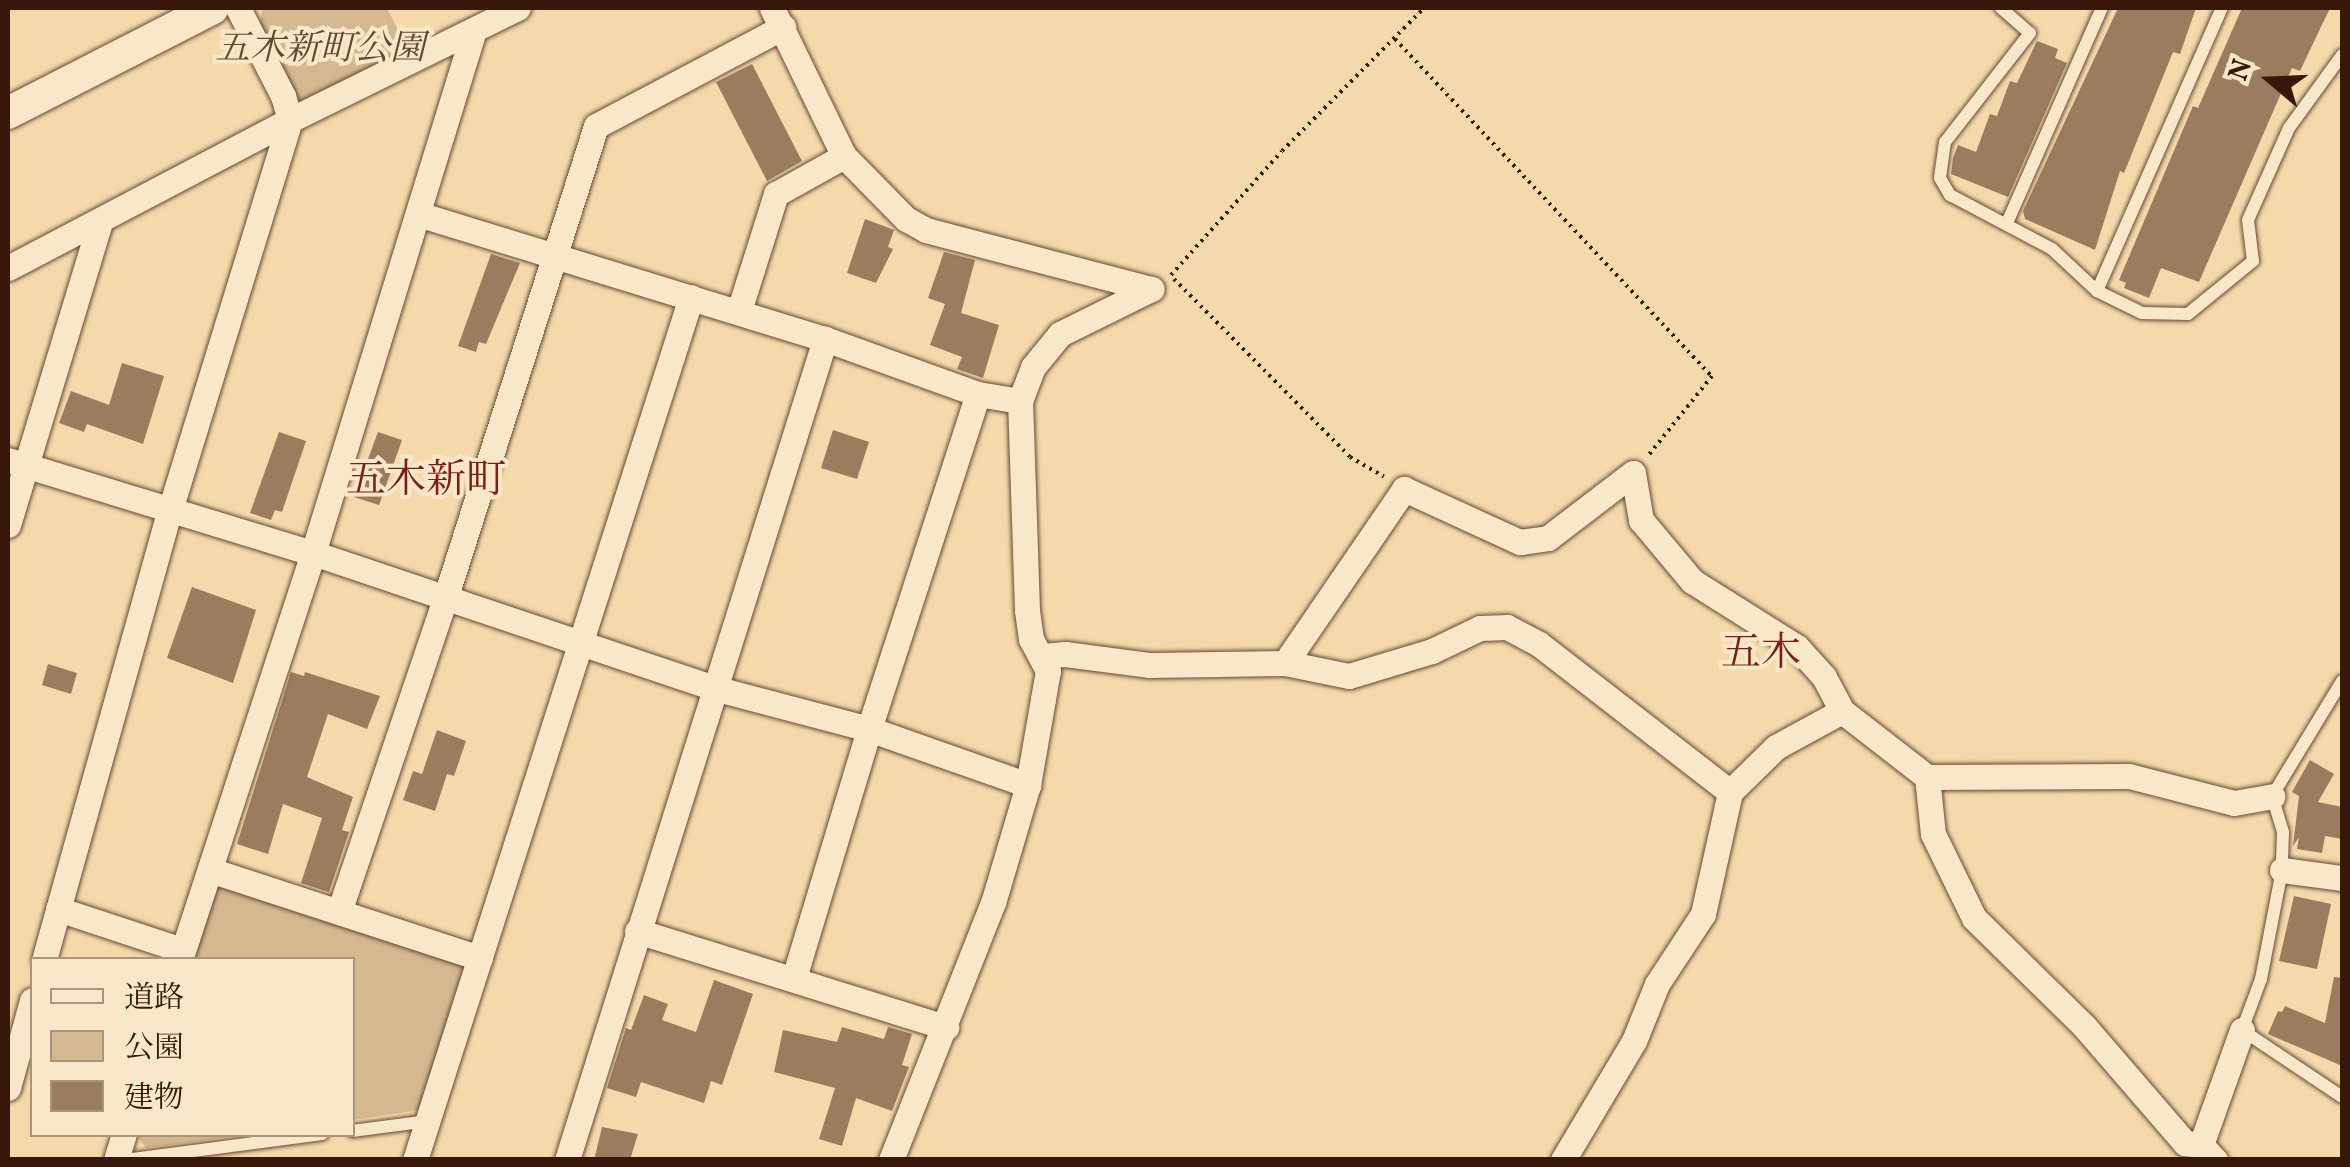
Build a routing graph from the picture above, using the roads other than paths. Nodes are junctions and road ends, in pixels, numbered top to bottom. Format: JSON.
{"nodes":[{"id":1,"x":213,"y":8,"type":"edge"},
{"id":2,"x":238,"y":8,"type":"edge"},
{"id":3,"x":518,"y":8,"type":"edge"},
{"id":4,"x":2001,"y":8,"type":"edge"},
{"id":5,"x":2102,"y":8,"type":"edge"},
{"id":6,"x":2222,"y":8,"type":"edge"},
{"id":7,"x":777,"y":17,"type":"edge"},
{"id":8,"x":474,"y":30,"type":"junction"},
{"id":9,"x":2342,"y":54,"type":"edge"},
{"id":10,"x":8,"y":113,"type":"edge"},
{"id":11,"x":290,"y":120,"type":"junction"},
{"id":12,"x":844,"y":156,"type":"junction"},
{"id":13,"x":418,"y":214,"type":"junction"},
{"id":14,"x":100,"y":222,"type":"junction"},
{"id":15,"x":2006,"y":223,"type":"junction"},
{"id":16,"x":552,"y":255,"type":"junction"},
{"id":17,"x":8,"y":268,"type":"edge"},
{"id":18,"x":2097,"y":291,"type":"junction"},
{"id":19,"x":691,"y":297,"type":"junction"},
{"id":20,"x":739,"y":311,"type":"junction"},
{"id":21,"x":825,"y":338,"type":"junction"},
{"id":22,"x":978,"y":394,"type":"junction"},
{"id":23,"x":1020,"y":401,"type":"junction"},
{"id":24,"x":17,"y":463,"type":"edge"},
{"id":25,"x":170,"y":510,"type":"junction"},
{"id":26,"x":8,"y":525,"type":"edge"},
{"id":27,"x":313,"y":553,"type":"junction"},
{"id":28,"x":446,"y":596,"type":"junction"},
{"id":29,"x":579,"y":640,"type":"junction"},
{"id":30,"x":1042,"y":656,"type":"junction"},
{"id":31,"x":1284,"y":663,"type":"junction"},
{"id":32,"x":2342,"y":681,"type":"edge"},
{"id":33,"x":714,"y":688,"type":"junction"},
{"id":34,"x":1842,"y":711,"type":"junction"},
{"id":35,"x":869,"y":729,"type":"junction"},
{"id":36,"x":1927,"y":776,"type":"junction"},
{"id":37,"x":1028,"y":785,"type":"junction"},
{"id":38,"x":1730,"y":792,"type":"junction"},
{"id":39,"x":2272,"y":796,"type":"junction"},
{"id":40,"x":210,"y":870,"type":"junction"},
{"id":41,"x":2282,"y":870,"type":"junction"},
{"id":42,"x":2342,"y":878,"type":"edge"},
{"id":43,"x":58,"y":909,"type":"junction"},
{"id":44,"x":339,"y":912,"type":"junction"},
{"id":45,"x":637,"y":931,"type":"junction"},
{"id":46,"x":181,"y":955,"type":"edge"},
{"id":47,"x":45,"y":957,"type":"edge"},
{"id":48,"x":480,"y":958,"type":"junction"},
{"id":49,"x":794,"y":978,"type":"junction"},
{"id":50,"x":30,"y":1007,"type":"edge"},
{"id":51,"x":946,"y":1027,"type":"junction"},
{"id":52,"x":2242,"y":1030,"type":"junction"},
{"id":53,"x":8,"y":1088,"type":"edge"},
{"id":54,"x":2342,"y":1097,"type":"edge"},
{"id":55,"x":428,"y":1121,"type":"junction"},
{"id":56,"x":355,"y":1131,"type":"edge"},
{"id":57,"x":299,"y":1137,"type":"edge"},
{"id":58,"x":2208,"y":1152,"type":"edge"},
{"id":59,"x":124,"y":1160,"type":"edge"},
{"id":60,"x":416,"y":1160,"type":"edge"},
{"id":61,"x":567,"y":1160,"type":"edge"},
{"id":62,"x":891,"y":1160,"type":"edge"},
{"id":63,"x":1563,"y":1160,"type":"edge"}],
"edges":[{"from":1,"to":10,"type":"street"},
{"from":2,"to":11,"type":"street"},
{"from":3,"to":8,"type":"street"},
{"from":4,"to":15,"type":"lane"},
{"from":5,"to":15,"type":"lane"},
{"from":6,"to":18,"type":"lane"},
{"from":7,"to":12,"type":"street"},
{"from":7,"to":16,"type":"street"},
{"from":8,"to":11,"type":"street"},
{"from":8,"to":13,"type":"street"},
{"from":9,"to":18,"type":"lane"},
{"from":11,"to":14,"type":"street"},
{"from":11,"to":25,"type":"street"},
{"from":12,"to":20,"type":"street"},
{"from":12,"to":23,"type":"street"},
{"from":13,"to":16,"type":"street"},
{"from":13,"to":27,"type":"street"},
{"from":14,"to":17,"type":"street"},
{"from":14,"to":24,"type":"street"},
{"from":15,"to":18,"type":"lane"},
{"from":16,"to":19,"type":"street"},
{"from":16,"to":28,"type":"street"},
{"from":19,"to":20,"type":"street"},
{"from":19,"to":29,"type":"street"},
{"from":20,"to":21,"type":"street"},
{"from":21,"to":22,"type":"street"},
{"from":21,"to":33,"type":"street"},
{"from":22,"to":23,"type":"street"},
{"from":22,"to":35,"type":"street"},
{"from":23,"to":30,"type":"street"},
{"from":24,"to":25,"type":"street"},
{"from":24,"to":26,"type":"street"},
{"from":25,"to":27,"type":"street"},
{"from":25,"to":43,"type":"street"},
{"from":27,"to":28,"type":"street"},
{"from":27,"to":40,"type":"street"},
{"from":28,"to":29,"type":"street"},
{"from":28,"to":44,"type":"street"},
{"from":29,"to":33,"type":"street"},
{"from":29,"to":48,"type":"street"},
{"from":30,"to":31,"type":"street"},
{"from":30,"to":37,"type":"street"},
{"from":31,"to":34,"type":"street"},
{"from":31,"to":38,"type":"street"},
{"from":32,"to":39,"type":"lane"},
{"from":33,"to":35,"type":"street"},
{"from":33,"to":45,"type":"street"},
{"from":34,"to":36,"type":"street"},
{"from":34,"to":38,"type":"street"},
{"from":35,"to":37,"type":"street"},
{"from":35,"to":49,"type":"street"},
{"from":36,"to":39,"type":"street"},
{"from":36,"to":58,"type":"street"},
{"from":37,"to":51,"type":"street"},
{"from":38,"to":63,"type":"street"},
{"from":39,"to":41,"type":"lane"},
{"from":40,"to":44,"type":"street"},
{"from":40,"to":46,"type":"street"},
{"from":41,"to":42,"type":"street"},
{"from":41,"to":52,"type":"lane"},
{"from":43,"to":46,"type":"street"},
{"from":43,"to":47,"type":"street"},
{"from":44,"to":48,"type":"street"},
{"from":45,"to":49,"type":"street"},
{"from":45,"to":61,"type":"street"},
{"from":48,"to":55,"type":"street"},
{"from":49,"to":51,"type":"street"},
{"from":50,"to":53,"type":"street"},
{"from":51,"to":62,"type":"street"},
{"from":52,"to":54,"type":"lane"},
{"from":52,"to":58,"type":"street"},
{"from":55,"to":56,"type":"lane"},
{"from":55,"to":60,"type":"street"},
{"from":57,"to":59,"type":"lane"}]}
